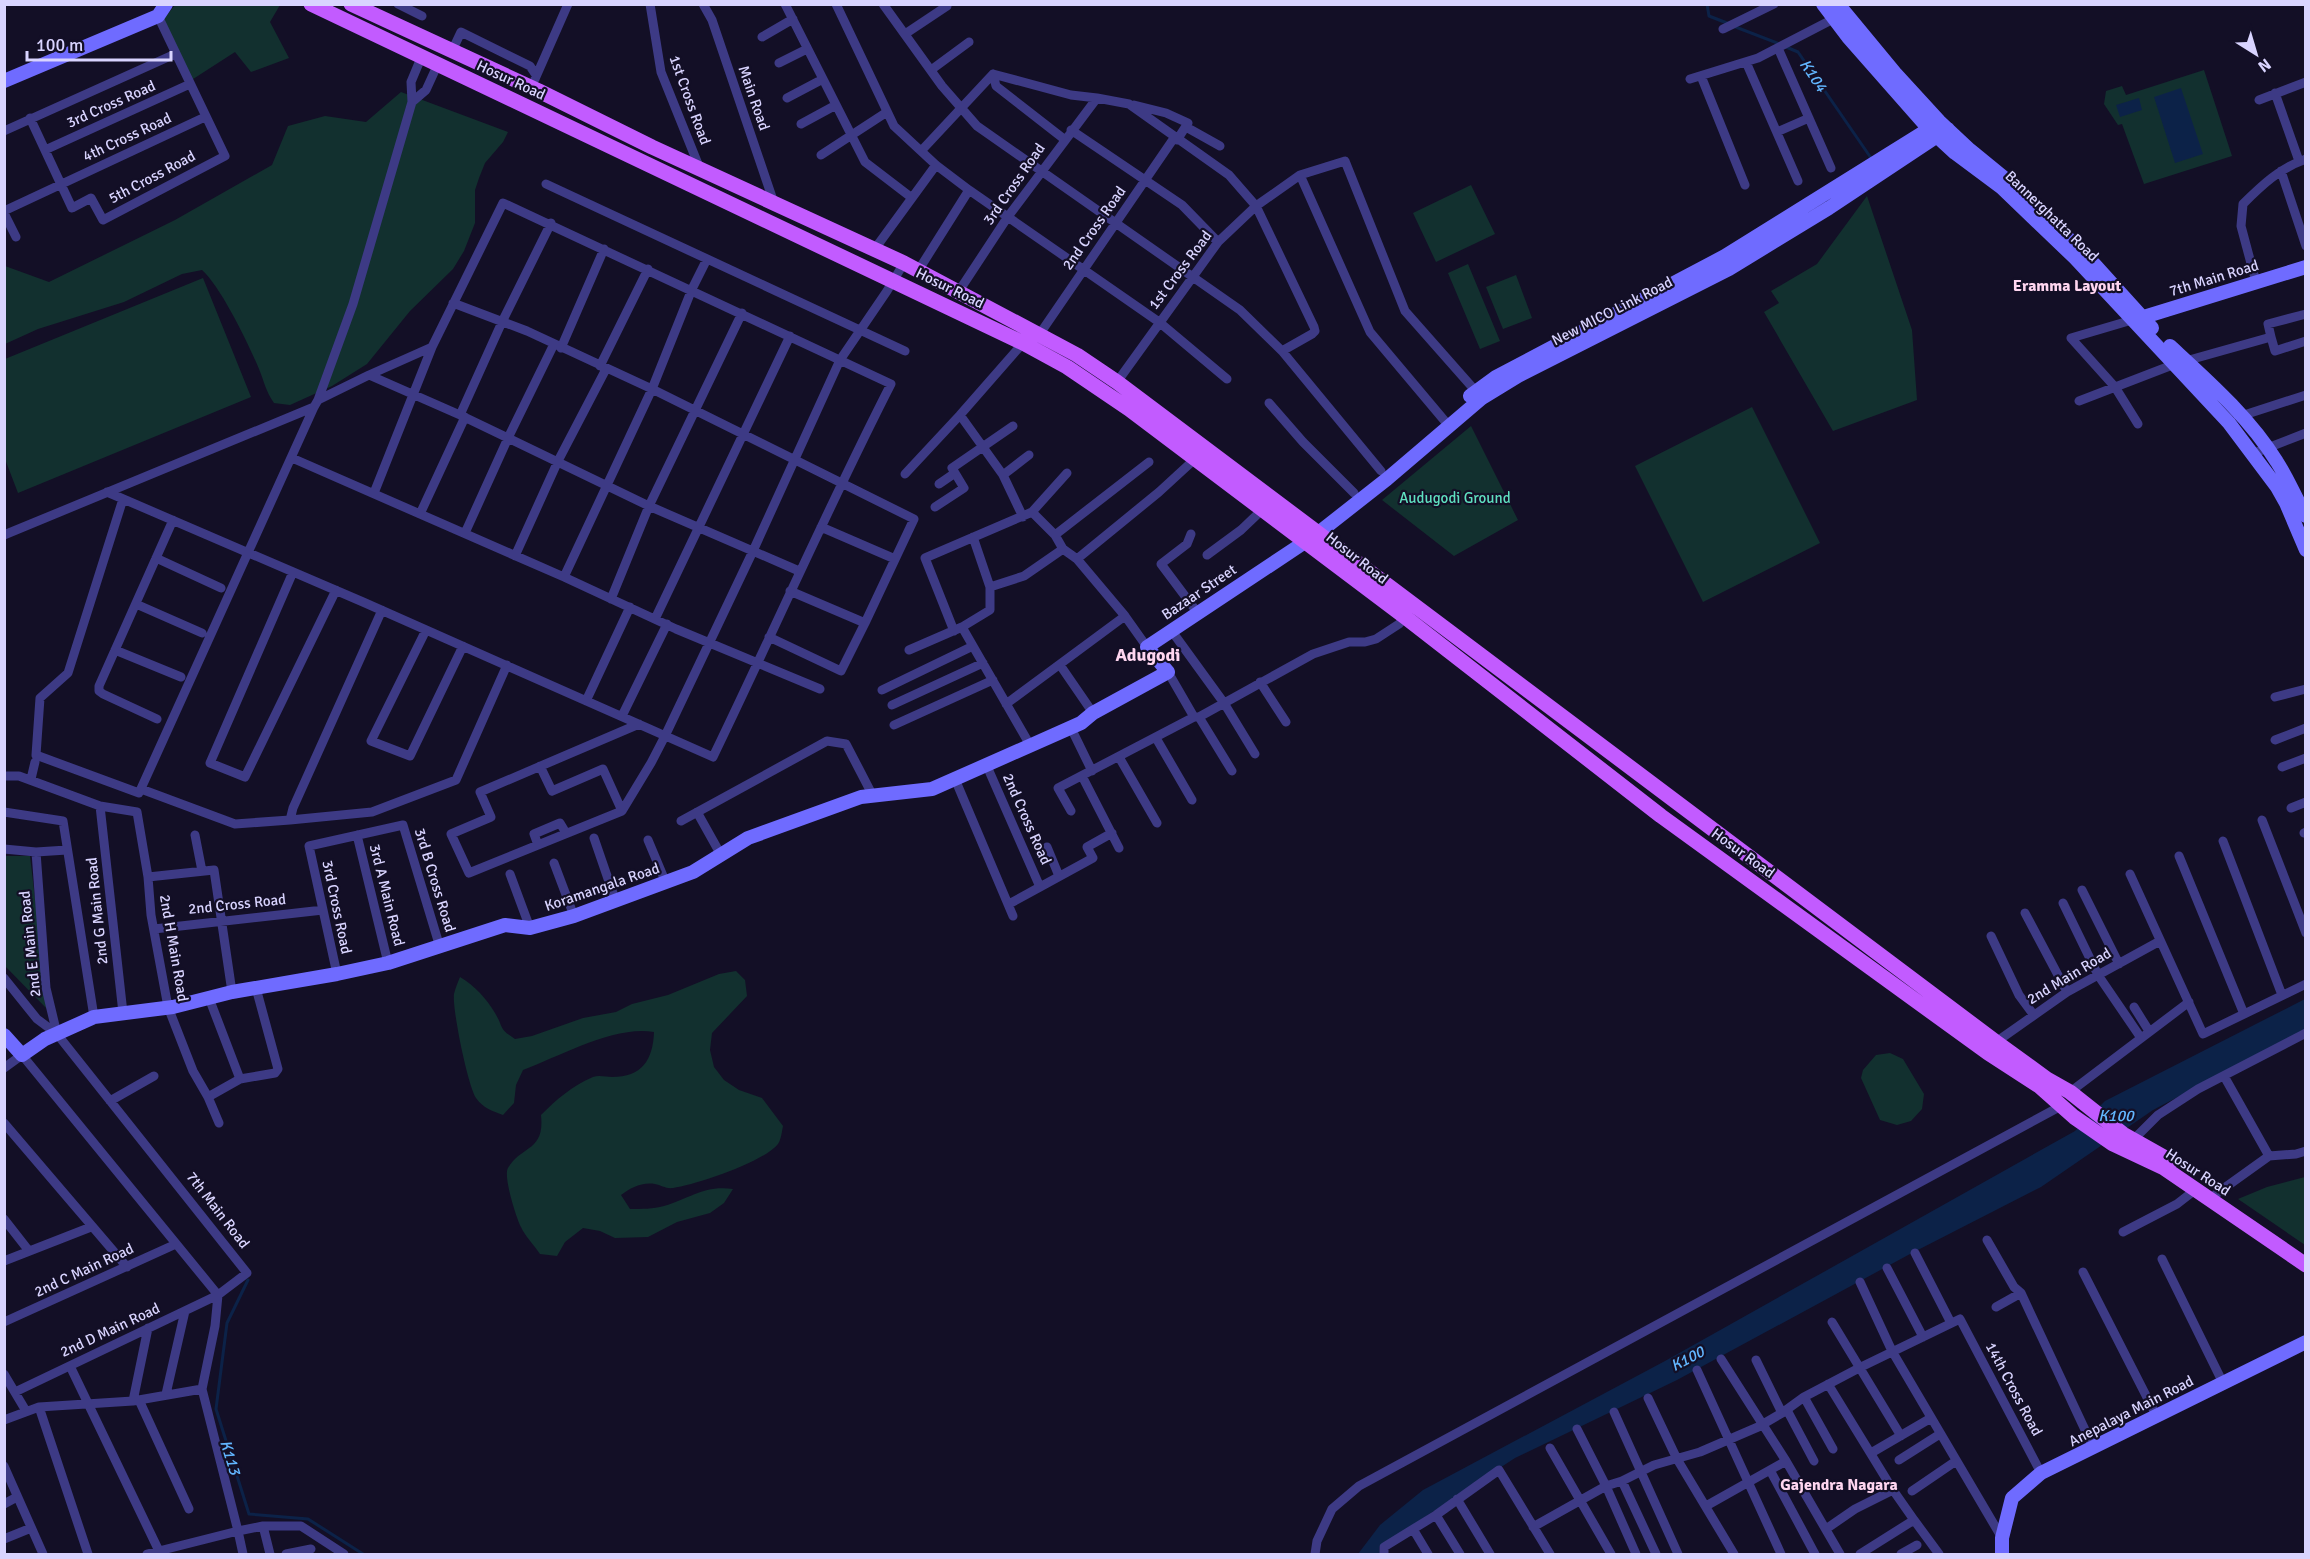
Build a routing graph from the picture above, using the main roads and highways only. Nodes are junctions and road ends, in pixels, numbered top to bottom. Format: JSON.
{"nodes":[{"id":1,"x":311,"y":4,"type":"edge"},
{"id":2,"x":351,"y":4,"type":"edge"},
{"id":3,"x":513,"y":79,"type":"junction"},
{"id":4,"x":504,"y":96,"type":"junction"},
{"id":5,"x":1308,"y":535,"type":"junction"},
{"id":6,"x":2306,"y":1253,"type":"edge"},
{"id":7,"x":2306,"y":1265,"type":"edge"}],
"edges":[{"from":1,"to":4,"type":"main road","name":"Hosur Road"},
{"from":2,"to":3,"type":"main road","name":"Hosur Road"},
{"from":3,"to":4,"type":"main road"},
{"from":3,"to":5,"type":"main road","name":"Hosur Road"},
{"from":4,"to":5,"type":"main road","name":"Hosur Road"},
{"from":5,"to":6,"type":"main road","name":"Hosur Road"},
{"from":5,"to":7,"type":"main road","name":"Hosur Road"}]}
